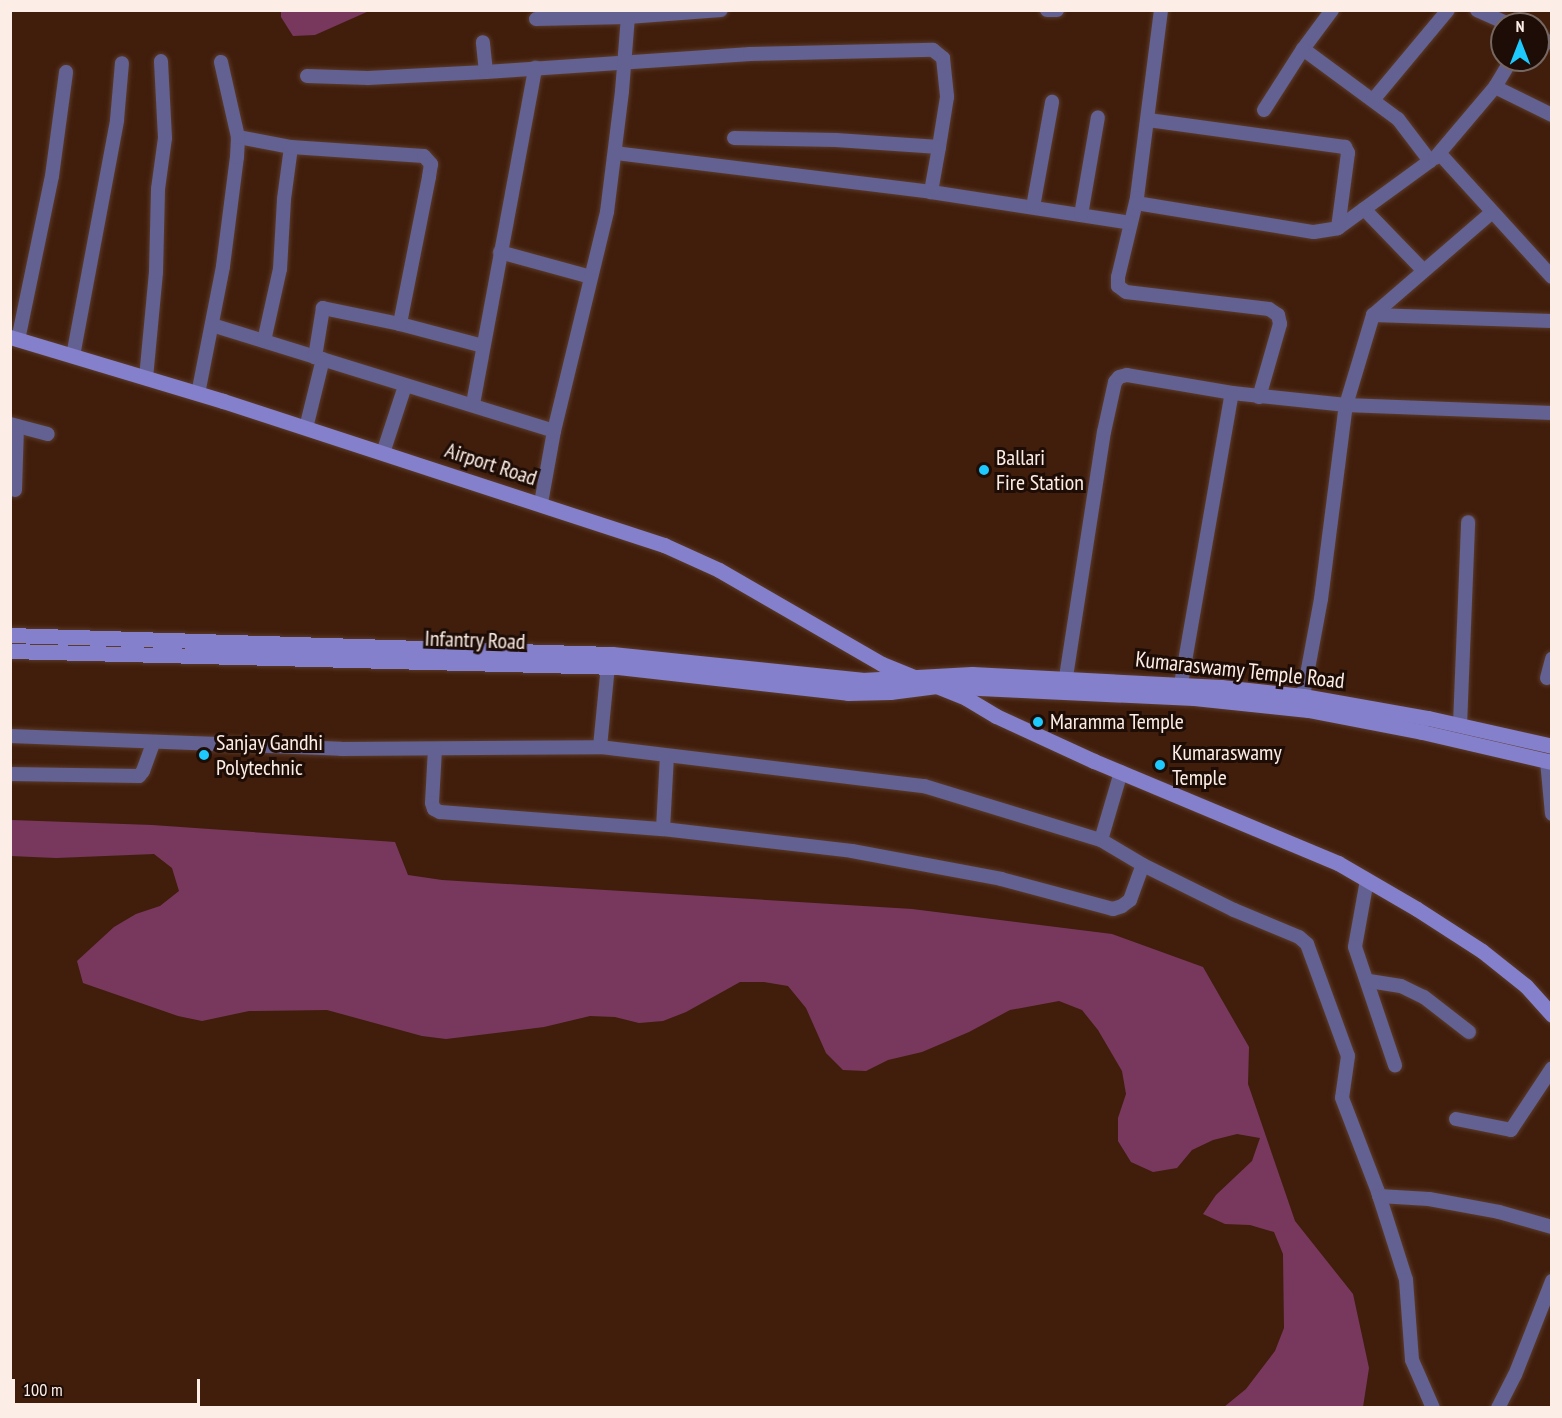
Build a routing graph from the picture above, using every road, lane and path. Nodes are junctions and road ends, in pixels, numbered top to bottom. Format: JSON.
{"nodes":[{"id":1,"x":721,"y":10,"type":"edge"},
{"id":2,"x":1047,"y":10,"type":"edge"},
{"id":3,"x":1057,"y":10,"type":"edge"},
{"id":4,"x":1161,"y":10,"type":"edge"},
{"id":5,"x":1332,"y":10,"type":"edge"},
{"id":6,"x":1448,"y":10,"type":"edge"},
{"id":7,"x":628,"y":17,"type":"junction"},
{"id":8,"x":536,"y":19,"type":"dead end"},
{"id":9,"x":483,"y":42,"type":"dead end"},
{"id":10,"x":1302,"y":49,"type":"junction"},
{"id":11,"x":161,"y":61,"type":"dead end"},
{"id":12,"x":221,"y":62,"type":"dead end"},
{"id":13,"x":122,"y":63,"type":"dead end"},
{"id":14,"x":624,"y":64,"type":"junction"},
{"id":15,"x":535,"y":68,"type":"junction"},
{"id":16,"x":66,"y":72,"type":"dead end"},
{"id":17,"x":486,"y":72,"type":"junction"},
{"id":18,"x":1504,"y":72,"type":"edge"},
{"id":19,"x":307,"y":76,"type":"dead end"},
{"id":20,"x":1495,"y":87,"type":"junction"},
{"id":21,"x":1373,"y":100,"type":"junction"},
{"id":22,"x":1052,"y":102,"type":"dead end"},
{"id":23,"x":1264,"y":110,"type":"dead end"},
{"id":24,"x":1551,"y":115,"type":"edge"},
{"id":25,"x":1098,"y":117,"type":"dead end"},
{"id":26,"x":1148,"y":120,"type":"junction"},
{"id":27,"x":238,"y":138,"type":"junction"},
{"id":28,"x":734,"y":138,"type":"dead end"},
{"id":29,"x":291,"y":147,"type":"junction"},
{"id":30,"x":939,"y":147,"type":"junction"},
{"id":31,"x":615,"y":153,"type":"junction"},
{"id":32,"x":1435,"y":157,"type":"junction"},
{"id":33,"x":931,"y":192,"type":"junction"},
{"id":34,"x":1136,"y":203,"type":"junction"},
{"id":35,"x":1033,"y":207,"type":"junction"},
{"id":36,"x":1364,"y":209,"type":"junction"},
{"id":37,"x":1491,"y":213,"type":"junction"},
{"id":38,"x":1081,"y":214,"type":"junction"},
{"id":39,"x":1131,"y":223,"type":"junction"},
{"id":40,"x":1338,"y":228,"type":"junction"},
{"id":41,"x":500,"y":252,"type":"junction"},
{"id":42,"x":1424,"y":271,"type":"junction"},
{"id":43,"x":591,"y":277,"type":"junction"},
{"id":44,"x":1551,"y":277,"type":"edge"},
{"id":45,"x":1373,"y":315,"type":"junction"},
{"id":46,"x":1551,"y":321,"type":"edge"},
{"id":47,"x":400,"y":324,"type":"junction"},
{"id":48,"x":212,"y":325,"type":"junction"},
{"id":49,"x":14,"y":339,"type":"edge"},
{"id":50,"x":264,"y":341,"type":"junction"},
{"id":51,"x":483,"y":346,"type":"junction"},
{"id":52,"x":73,"y":356,"type":"junction"},
{"id":53,"x":319,"y":358,"type":"junction"},
{"id":54,"x":146,"y":378,"type":"junction"},
{"id":55,"x":405,"y":386,"type":"junction"},
{"id":56,"x":1232,"y":393,"type":"junction"},
{"id":57,"x":198,"y":394,"type":"junction"},
{"id":58,"x":1259,"y":397,"type":"junction"},
{"id":59,"x":473,"y":404,"type":"junction"},
{"id":60,"x":1346,"y":405,"type":"junction"},
{"id":61,"x":1551,"y":413,"type":"edge"},
{"id":62,"x":14,"y":425,"type":"edge"},
{"id":63,"x":306,"y":428,"type":"junction"},
{"id":64,"x":554,"y":430,"type":"junction"},
{"id":65,"x":48,"y":434,"type":"dead end"},
{"id":66,"x":382,"y":453,"type":"junction"},
{"id":67,"x":15,"y":490,"type":"dead end"},
{"id":68,"x":541,"y":504,"type":"junction"},
{"id":69,"x":1468,"y":522,"type":"dead end"},
{"id":70,"x":10,"y":635,"type":"edge"},
{"id":71,"x":10,"y":651,"type":"edge"},
{"id":72,"x":1551,"y":659,"type":"edge"},
{"id":73,"x":608,"y":666,"type":"junction"},
{"id":74,"x":917,"y":677,"type":"junction"},
{"id":75,"x":1066,"y":677,"type":"junction"},
{"id":76,"x":1547,"y":678,"type":"dead end"},
{"id":77,"x":1181,"y":684,"type":"junction"},
{"id":78,"x":937,"y":686,"type":"junction"},
{"id":79,"x":1302,"y":696,"type":"junction"},
{"id":80,"x":1460,"y":725,"type":"junction"},
{"id":81,"x":10,"y":736,"type":"edge"},
{"id":82,"x":153,"y":743,"type":"junction"},
{"id":83,"x":600,"y":747,"type":"junction"},
{"id":84,"x":435,"y":749,"type":"junction"},
{"id":85,"x":667,"y":756,"type":"junction"},
{"id":86,"x":1550,"y":756,"type":"edge"},
{"id":87,"x":1121,"y":772,"type":"junction"},
{"id":88,"x":10,"y":774,"type":"edge"},
{"id":89,"x":1551,"y":814,"type":"edge"},
{"id":90,"x":663,"y":829,"type":"junction"},
{"id":91,"x":1101,"y":840,"type":"junction"},
{"id":92,"x":1143,"y":865,"type":"junction"},
{"id":93,"x":1367,"y":880,"type":"junction"},
{"id":94,"x":1369,"y":981,"type":"junction"},
{"id":95,"x":1551,"y":1015,"type":"edge"},
{"id":96,"x":1469,"y":1032,"type":"dead end"},
{"id":97,"x":1395,"y":1065,"type":"dead end"},
{"id":98,"x":1551,"y":1068,"type":"edge"},
{"id":99,"x":1456,"y":1119,"type":"dead end"},
{"id":100,"x":1379,"y":1196,"type":"junction"},
{"id":101,"x":1551,"y":1227,"type":"edge"},
{"id":102,"x":1551,"y":1281,"type":"edge"},
{"id":103,"x":1433,"y":1407,"type":"edge"},
{"id":104,"x":1498,"y":1407,"type":"edge"}],
"edges":[{"from":1,"to":7,"type":"street"},
{"from":2,"to":3,"type":"street"},
{"from":4,"to":26,"type":"street"},
{"from":5,"to":10,"type":"street"},
{"from":6,"to":21,"type":"street"},
{"from":7,"to":8,"type":"street"},
{"from":7,"to":14,"type":"street"},
{"from":9,"to":17,"type":"street"},
{"from":10,"to":21,"type":"street"},
{"from":10,"to":23,"type":"street"},
{"from":11,"to":54,"type":"street"},
{"from":12,"to":27,"type":"street"},
{"from":13,"to":52,"type":"street"},
{"from":14,"to":15,"type":"street"},
{"from":14,"to":30,"type":"street"},
{"from":14,"to":31,"type":"street"},
{"from":15,"to":17,"type":"street"},
{"from":15,"to":41,"type":"street"},
{"from":16,"to":49,"type":"street"},
{"from":17,"to":19,"type":"street"},
{"from":18,"to":20,"type":"street"},
{"from":20,"to":24,"type":"street"},
{"from":20,"to":32,"type":"street"},
{"from":21,"to":32,"type":"street"},
{"from":22,"to":35,"type":"street"},
{"from":25,"to":38,"type":"street"},
{"from":26,"to":34,"type":"street"},
{"from":26,"to":40,"type":"street"},
{"from":27,"to":29,"type":"street"},
{"from":27,"to":48,"type":"street"},
{"from":28,"to":30,"type":"street"},
{"from":29,"to":47,"type":"street"},
{"from":29,"to":50,"type":"street"},
{"from":30,"to":33,"type":"street"},
{"from":31,"to":33,"type":"street"},
{"from":31,"to":43,"type":"street"},
{"from":32,"to":36,"type":"street"},
{"from":32,"to":37,"type":"street"},
{"from":33,"to":35,"type":"street"},
{"from":34,"to":39,"type":"street"},
{"from":34,"to":40,"type":"street"},
{"from":35,"to":38,"type":"street"},
{"from":36,"to":40,"type":"street"},
{"from":36,"to":42,"type":"street"},
{"from":37,"to":42,"type":"street"},
{"from":37,"to":44,"type":"street"},
{"from":38,"to":39,"type":"street"},
{"from":39,"to":58,"type":"street"},
{"from":41,"to":43,"type":"street"},
{"from":41,"to":51,"type":"street"},
{"from":42,"to":45,"type":"street"},
{"from":43,"to":64,"type":"street"},
{"from":45,"to":46,"type":"street"},
{"from":45,"to":60,"type":"street"},
{"from":47,"to":51,"type":"street"},
{"from":47,"to":53,"type":"street"},
{"from":48,"to":50,"type":"street"},
{"from":48,"to":57,"type":"street"},
{"from":49,"to":52,"type":"street","name":"Airport Road"},
{"from":50,"to":53,"type":"street"},
{"from":51,"to":59,"type":"street"},
{"from":52,"to":54,"type":"street","name":"Airport Road"},
{"from":53,"to":55,"type":"street"},
{"from":53,"to":63,"type":"street"},
{"from":54,"to":57,"type":"street","name":"Airport Road"},
{"from":55,"to":59,"type":"street"},
{"from":55,"to":66,"type":"street"},
{"from":56,"to":58,"type":"street"},
{"from":56,"to":75,"type":"street"},
{"from":56,"to":77,"type":"street"},
{"from":57,"to":63,"type":"street","name":"Airport Road"},
{"from":58,"to":60,"type":"street"},
{"from":59,"to":64,"type":"street"},
{"from":60,"to":61,"type":"street"},
{"from":60,"to":79,"type":"street"},
{"from":62,"to":65,"type":"street"},
{"from":62,"to":67,"type":"street"},
{"from":63,"to":66,"type":"street","name":"Airport Road"},
{"from":64,"to":68,"type":"street"},
{"from":66,"to":68,"type":"street","name":"Airport Road"},
{"from":68,"to":74,"type":"street","name":"Airport Road"},
{"from":69,"to":80,"type":"street"},
{"from":70,"to":74,"type":"street","name":"Infantry Road"},
{"from":71,"to":73,"type":"street","name":"Infantry Road"},
{"from":72,"to":76,"type":"street"},
{"from":73,"to":78,"type":"street","name":"Infantry Road"},
{"from":73,"to":83,"type":"street"},
{"from":74,"to":75,"type":"street","name":"Kumaraswamy Temple Road"},
{"from":74,"to":78,"type":"street","name":"Airport Road"},
{"from":75,"to":77,"type":"street","name":"Kumaraswamy Temple Road"},
{"from":77,"to":79,"type":"street","name":"Kumaraswamy Temple Road"},
{"from":78,"to":86,"type":"street","name":"Kumaraswamy Temple Road"},
{"from":78,"to":87,"type":"street"},
{"from":79,"to":80,"type":"street","name":"Kumaraswamy Temple Road"},
{"from":80,"to":86,"type":"street","name":"Kumaraswamy Temple Road"},
{"from":81,"to":82,"type":"street"},
{"from":82,"to":84,"type":"street"},
{"from":82,"to":88,"type":"street"},
{"from":83,"to":84,"type":"street"},
{"from":83,"to":85,"type":"street"},
{"from":84,"to":90,"type":"street"},
{"from":85,"to":90,"type":"street"},
{"from":85,"to":91,"type":"street"},
{"from":86,"to":89,"type":"street"},
{"from":87,"to":91,"type":"street"},
{"from":87,"to":93,"type":"street"},
{"from":90,"to":92,"type":"street"},
{"from":91,"to":92,"type":"street"},
{"from":92,"to":100,"type":"street"},
{"from":93,"to":94,"type":"street"},
{"from":93,"to":95,"type":"street"},
{"from":94,"to":96,"type":"street"},
{"from":94,"to":97,"type":"street"},
{"from":98,"to":99,"type":"street"},
{"from":100,"to":101,"type":"street"},
{"from":100,"to":103,"type":"street"},
{"from":102,"to":104,"type":"street"}]}
